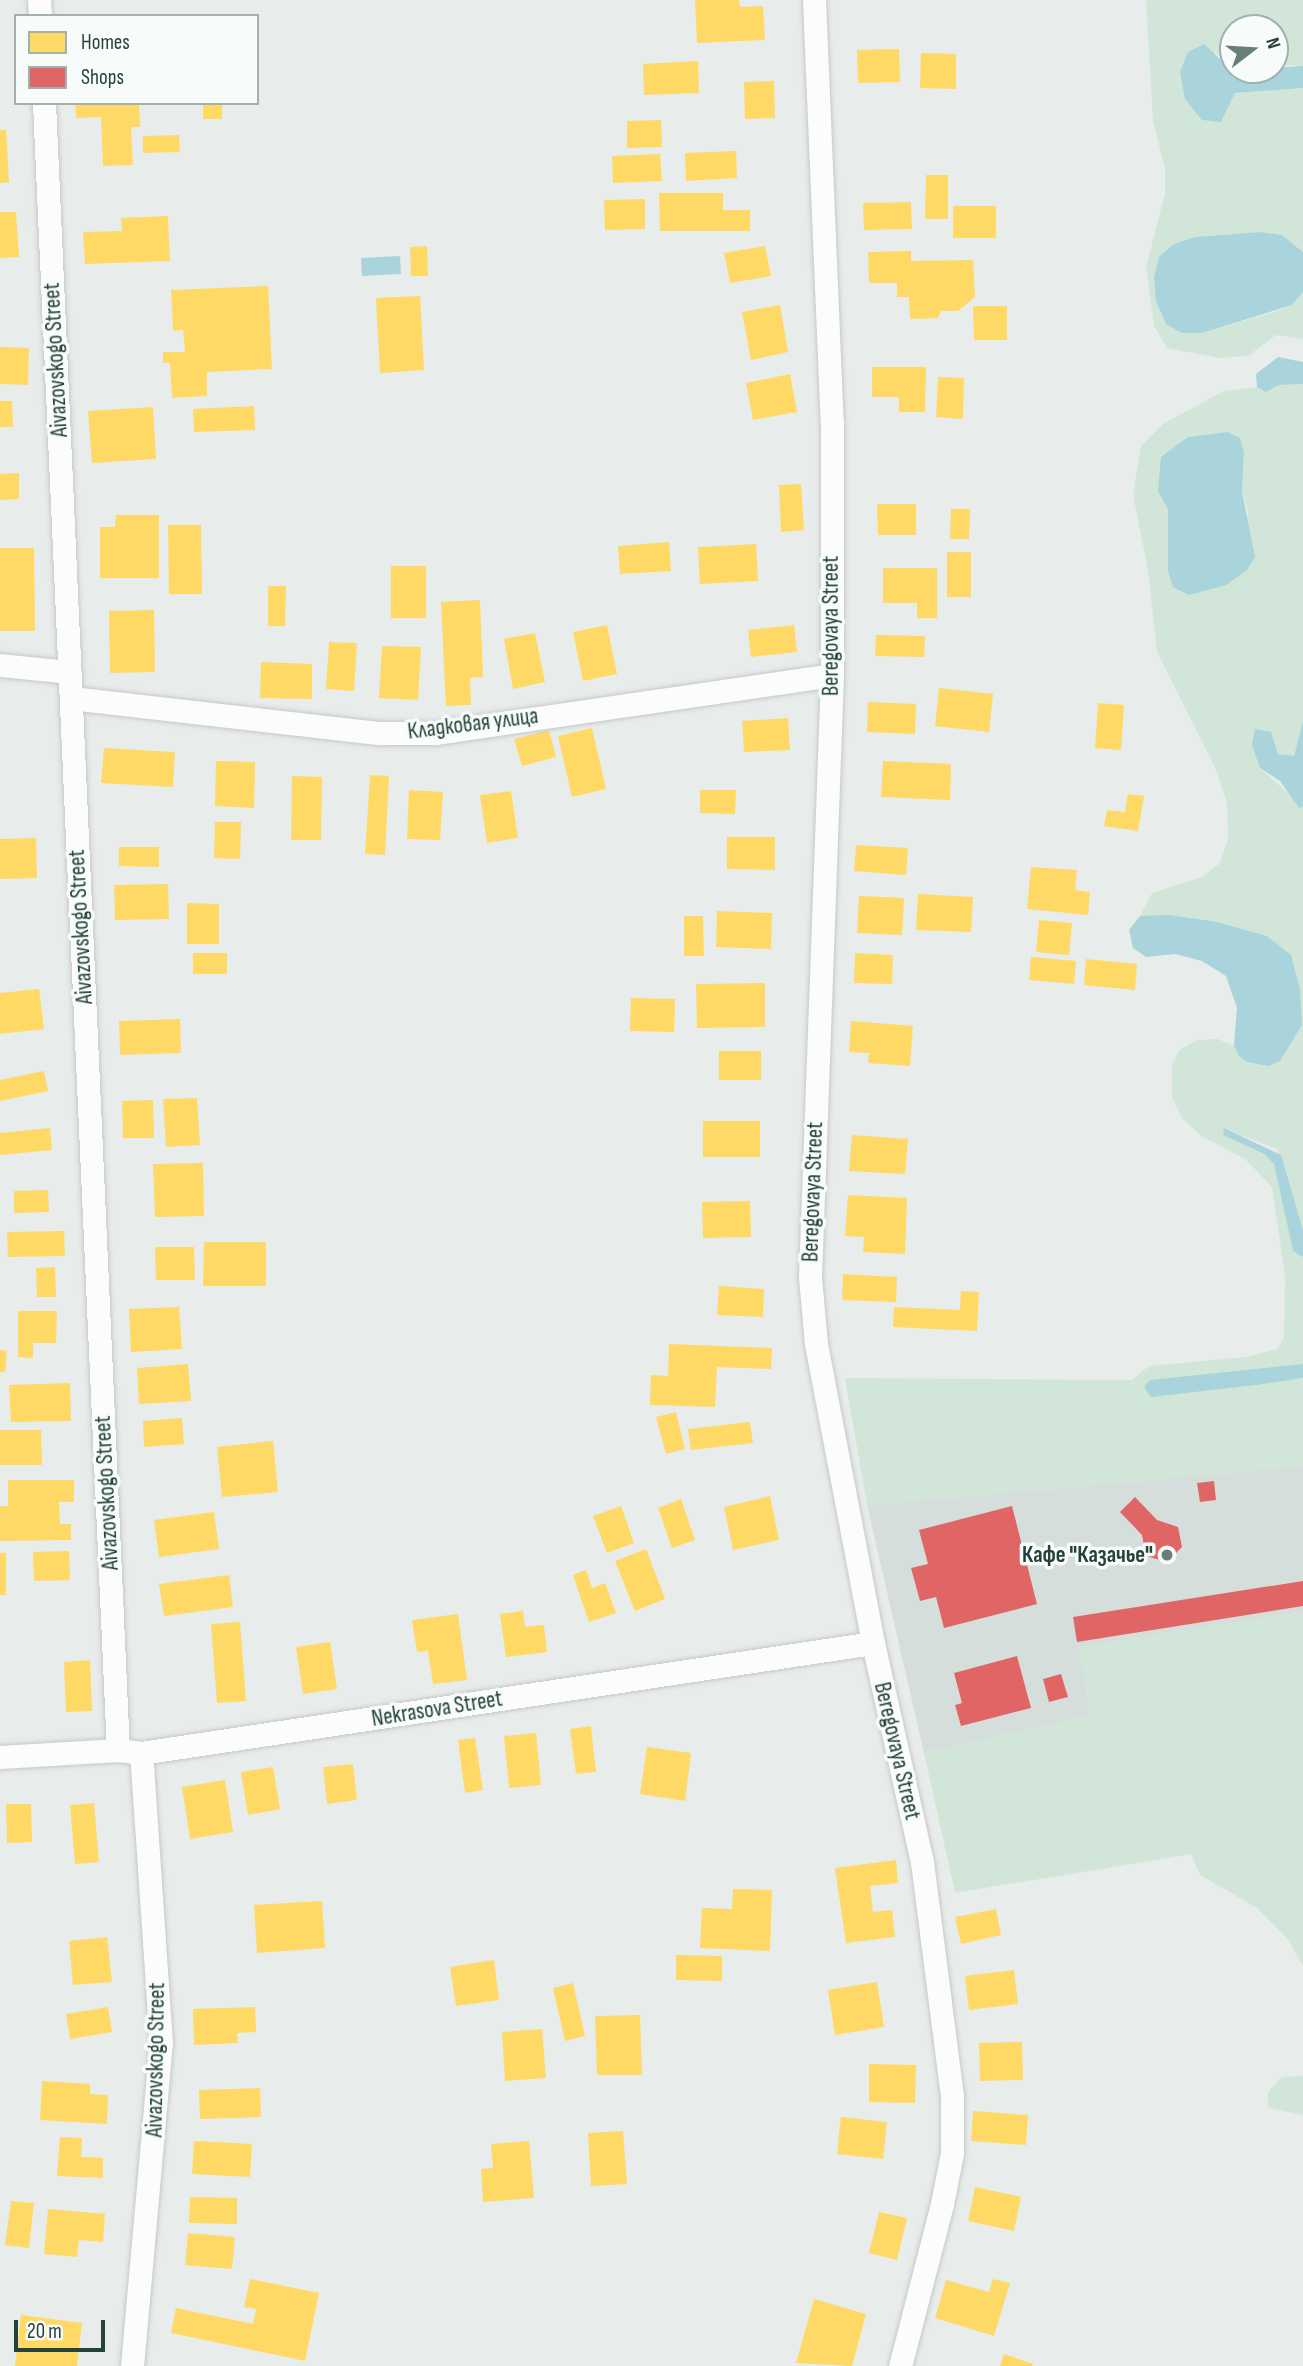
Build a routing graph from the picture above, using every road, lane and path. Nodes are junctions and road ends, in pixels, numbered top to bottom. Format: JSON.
{"nodes":[{"id":1,"x":814,"y":0,"type":"edge"},
{"id":2,"x":44,"y":105,"type":"edge"},
{"id":3,"x":0,"y":665,"type":"edge"},
{"id":4,"x":70,"y":672,"type":"junction"},
{"id":5,"x":832,"y":675,"type":"junction"},
{"id":6,"x":71,"y":698,"type":"junction"},
{"id":7,"x":873,"y":1643,"type":"junction"},
{"id":8,"x":130,"y":1751,"type":"junction"},
{"id":9,"x":0,"y":1757,"type":"edge"},
{"id":10,"x":132,"y":2366,"type":"edge"},
{"id":11,"x":900,"y":2366,"type":"edge"}],
"edges":[{"from":1,"to":5,"type":"street","name":"Beregovaya Street"},
{"from":2,"to":4,"type":"street","name":"Aivazovskogo Street"},
{"from":3,"to":4,"type":"street"},
{"from":4,"to":6,"type":"street","name":"Aivazovskogo Street"},
{"from":5,"to":6,"type":"street","name":"Кладковая улица"},
{"from":5,"to":7,"type":"street","name":"Beregovaya Street"},
{"from":6,"to":8,"type":"street","name":"Aivazovskogo Street"},
{"from":7,"to":8,"type":"street","name":"Nekrasova Street"},
{"from":7,"to":11,"type":"street","name":"Beregovaya Street"},
{"from":8,"to":9,"type":"street","name":"Nekrasova Street"},
{"from":8,"to":10,"type":"street","name":"Aivazovskogo Street"}]}
